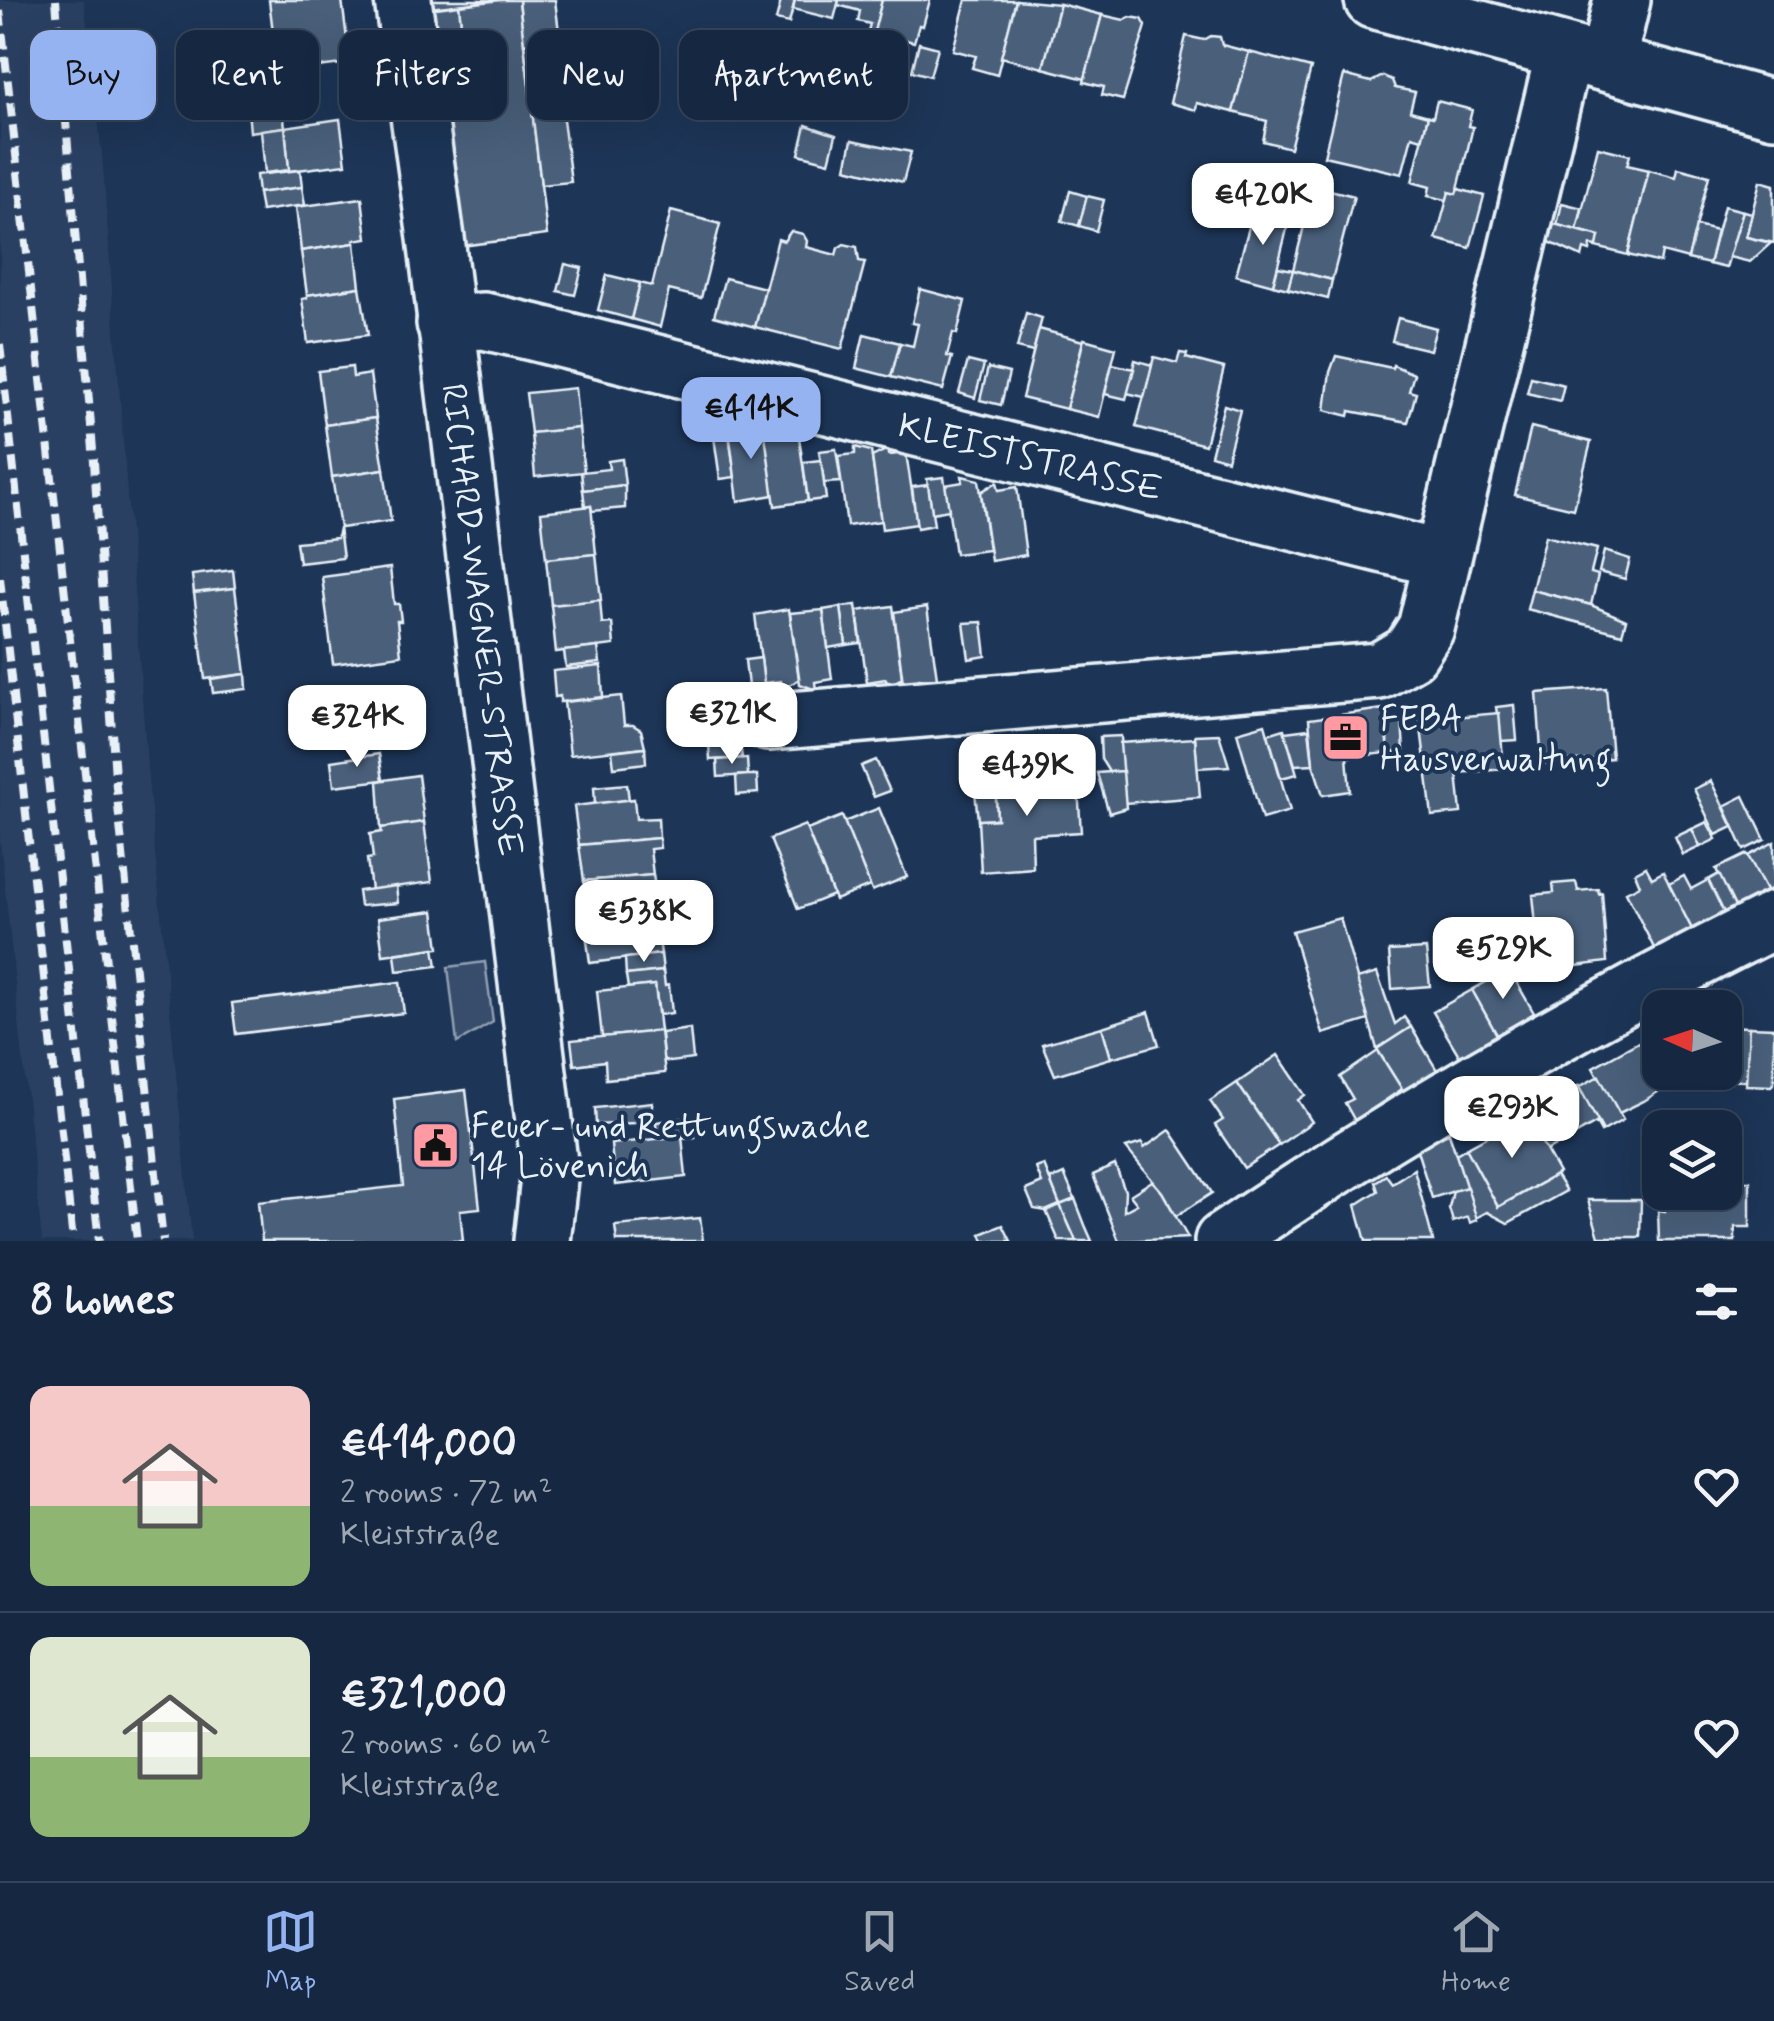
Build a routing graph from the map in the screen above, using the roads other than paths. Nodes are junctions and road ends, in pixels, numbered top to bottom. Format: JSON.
{"nodes":[{"id":1,"x":403,"y":0,"type":"edge"},
{"id":2,"x":1374,"y":0,"type":"edge"},
{"id":3,"x":1622,"y":0,"type":"edge"},
{"id":4,"x":1430,"y":7,"type":"edge"},
{"id":5,"x":1585,"y":58,"type":"junction"},
{"id":6,"x":1774,"y":110,"type":"edge"},
{"id":7,"x":445,"y":323,"type":"junction"},
{"id":8,"x":1440,"y":559,"type":"junction"},
{"id":9,"x":768,"y":722,"type":"dead end"},
{"id":10,"x":1774,"y":920,"type":"edge"},
{"id":11,"x":542,"y":1241,"type":"edge"},
{"id":12,"x":1223,"y":1241,"type":"edge"}],
"edges":[{"from":1,"to":7,"type":"street","name":"RICHARD-WAGNER-STRASSE"},
{"from":2,"to":4,"type":"street"},
{"from":3,"to":5,"type":"street"},
{"from":4,"to":5,"type":"street"},
{"from":5,"to":6,"type":"street"},
{"from":5,"to":8,"type":"street"},
{"from":7,"to":8,"type":"street","name":"KLEISTSTRASSE"},
{"from":7,"to":11,"type":"street","name":"RICHARD-WAGNER-STRASSE"},
{"from":8,"to":9,"type":"street"},
{"from":10,"to":12,"type":"street"}]}
